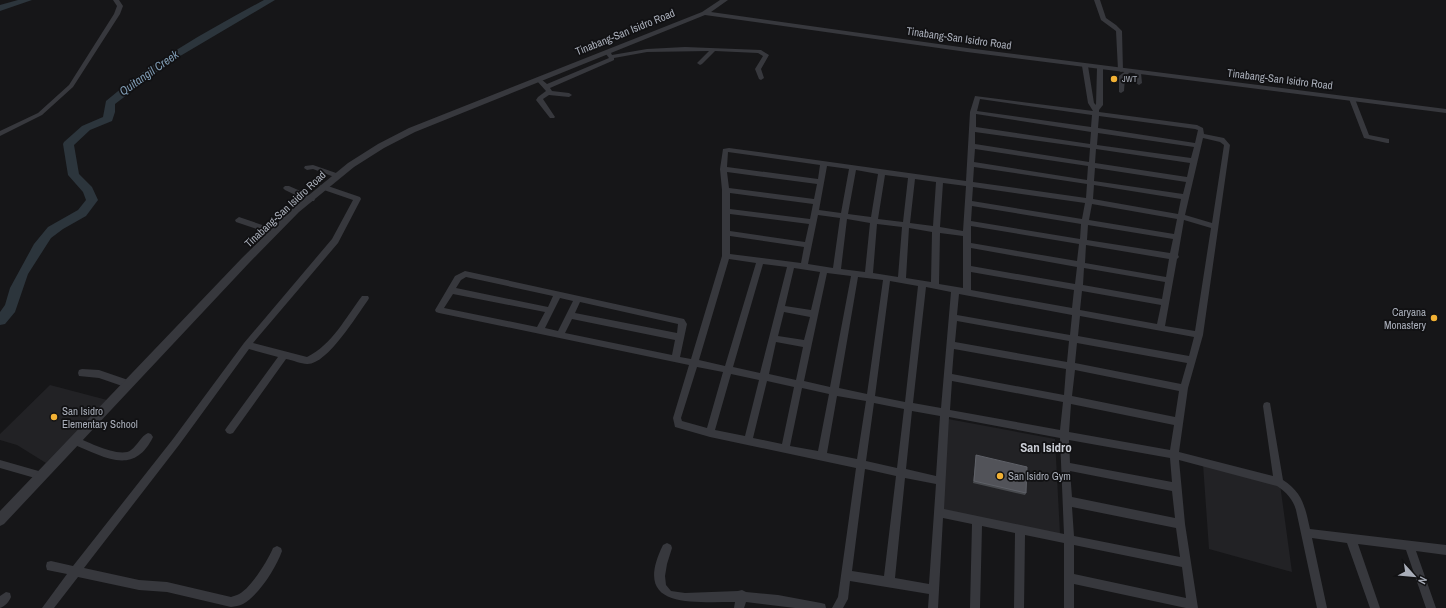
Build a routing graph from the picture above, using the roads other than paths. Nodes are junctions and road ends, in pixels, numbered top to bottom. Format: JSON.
{"nodes":[{"id":1,"x":116,"y":0,"type":"edge"},
{"id":2,"x":1097,"y":0,"type":"edge"},
{"id":3,"x":725,"y":1,"type":"edge"},
{"id":4,"x":704,"y":13,"type":"junction"},
{"id":5,"x":724,"y":15,"type":"junction"},
{"id":6,"x":714,"y":49,"type":"junction"},
{"id":7,"x":609,"y":54,"type":"junction"},
{"id":8,"x":700,"y":63,"type":"dead end"},
{"id":9,"x":1085,"y":66,"type":"junction"},
{"id":10,"x":1100,"y":68,"type":"junction"},
{"id":11,"x":1124,"y":71,"type":"junction"},
{"id":12,"x":1138,"y":73,"type":"junction"},
{"id":13,"x":761,"y":78,"type":"dead end"},
{"id":14,"x":539,"y":80,"type":"junction"},
{"id":15,"x":1139,"y":83,"type":"dead end"},
{"id":16,"x":548,"y":89,"type":"junction"},
{"id":17,"x":1121,"y":91,"type":"dead end"},
{"id":18,"x":569,"y":95,"type":"dead end"},
{"id":19,"x":1352,"y":100,"type":"junction"},
{"id":20,"x":1096,"y":111,"type":"junction"},
{"id":21,"x":1446,"y":111,"type":"edge"},
{"id":22,"x":973,"y":112,"type":"junction"},
{"id":23,"x":552,"y":117,"type":"dead end"},
{"id":24,"x":972,"y":129,"type":"junction"},
{"id":25,"x":1096,"y":130,"type":"junction"},
{"id":26,"x":0,"y":134,"type":"edge"},
{"id":27,"x":1200,"y":135,"type":"junction"},
{"id":28,"x":1387,"y":141,"type":"dead end"},
{"id":29,"x":1196,"y":145,"type":"junction"},
{"id":30,"x":971,"y":146,"type":"junction"},
{"id":31,"x":1094,"y":146,"type":"junction"},
{"id":32,"x":1194,"y":161,"type":"junction"},
{"id":33,"x":824,"y":164,"type":"junction"},
{"id":34,"x":971,"y":164,"type":"junction"},
{"id":35,"x":1092,"y":164,"type":"junction"},
{"id":36,"x":307,"y":168,"type":"dead end"},
{"id":37,"x":853,"y":168,"type":"junction"},
{"id":38,"x":723,"y":169,"type":"junction"},
{"id":39,"x":882,"y":172,"type":"junction"},
{"id":40,"x":337,"y":176,"type":"junction"},
{"id":41,"x":912,"y":176,"type":"junction"},
{"id":42,"x":940,"y":180,"type":"junction"},
{"id":43,"x":1190,"y":180,"type":"junction"},
{"id":44,"x":820,"y":182,"type":"junction"},
{"id":45,"x":1090,"y":182,"type":"junction"},
{"id":46,"x":970,"y":184,"type":"junction"},
{"id":47,"x":323,"y":187,"type":"junction"},
{"id":48,"x":287,"y":188,"type":"dead end"},
{"id":49,"x":726,"y":190,"type":"junction"},
{"id":50,"x":1185,"y":197,"type":"junction"},
{"id":51,"x":311,"y":198,"type":"junction"},
{"id":52,"x":816,"y":202,"type":"junction"},
{"id":53,"x":1089,"y":202,"type":"junction"},
{"id":54,"x":968,"y":203,"type":"junction"},
{"id":55,"x":726,"y":211,"type":"junction"},
{"id":56,"x":815,"y":212,"type":"junction"},
{"id":57,"x":844,"y":216,"type":"junction"},
{"id":58,"x":1181,"y":216,"type":"junction"},
{"id":59,"x":239,"y":220,"type":"dead end"},
{"id":60,"x":874,"y":220,"type":"junction"},
{"id":61,"x":1085,"y":221,"type":"junction"},
{"id":62,"x":813,"y":222,"type":"junction"},
{"id":63,"x":967,"y":223,"type":"junction"},
{"id":64,"x":906,"y":224,"type":"junction"},
{"id":65,"x":1214,"y":226,"type":"junction"},
{"id":66,"x":936,"y":229,"type":"junction"},
{"id":67,"x":274,"y":232,"type":"junction"},
{"id":68,"x":725,"y":233,"type":"junction"},
{"id":69,"x":966,"y":234,"type":"junction"},
{"id":70,"x":1178,"y":237,"type":"junction"},
{"id":71,"x":1083,"y":242,"type":"junction"},
{"id":72,"x":808,"y":245,"type":"junction"},
{"id":73,"x":967,"y":245,"type":"junction"},
{"id":74,"x":726,"y":256,"type":"junction"},
{"id":75,"x":1174,"y":257,"type":"junction"},
{"id":76,"x":760,"y":261,"type":"junction"},
{"id":77,"x":791,"y":265,"type":"junction"},
{"id":78,"x":1082,"y":265,"type":"junction"},
{"id":79,"x":804,"y":267,"type":"junction"},
{"id":80,"x":966,"y":268,"type":"junction"},
{"id":81,"x":824,"y":269,"type":"junction"},
{"id":82,"x":837,"y":270,"type":"junction"},
{"id":83,"x":855,"y":273,"type":"junction"},
{"id":84,"x":869,"y":275,"type":"junction"},
{"id":85,"x":887,"y":278,"type":"junction"},
{"id":86,"x":902,"y":280,"type":"junction"},
{"id":87,"x":1169,"y":280,"type":"junction"},
{"id":88,"x":922,"y":284,"type":"junction"},
{"id":89,"x":935,"y":286,"type":"junction"},
{"id":90,"x":1080,"y":288,"type":"junction"},
{"id":91,"x":450,"y":290,"type":"junction"},
{"id":92,"x":955,"y":290,"type":"junction"},
{"id":93,"x":967,"y":292,"type":"junction"},
{"id":94,"x":558,"y":295,"type":"junction"},
{"id":95,"x":365,"y":298,"type":"dead end"},
{"id":96,"x":578,"y":299,"type":"junction"},
{"id":97,"x":1165,"y":303,"type":"junction"},
{"id":98,"x":781,"y":308,"type":"junction"},
{"id":99,"x":549,"y":310,"type":"junction"},
{"id":100,"x":1077,"y":312,"type":"junction"},
{"id":101,"x":813,"y":314,"type":"junction"},
{"id":102,"x":569,"y":315,"type":"junction"},
{"id":103,"x":952,"y":317,"type":"junction"},
{"id":104,"x":1161,"y":327,"type":"junction"},
{"id":105,"x":539,"y":331,"type":"junction"},
{"id":106,"x":560,"y":335,"type":"junction"},
{"id":107,"x":1199,"y":335,"type":"junction"},
{"id":108,"x":679,"y":337,"type":"junction"},
{"id":109,"x":773,"y":338,"type":"junction"},
{"id":110,"x":1073,"y":339,"type":"junction"},
{"id":111,"x":806,"y":344,"type":"junction"},
{"id":112,"x":247,"y":345,"type":"junction"},
{"id":113,"x":950,"y":345,"type":"junction"},
{"id":114,"x":285,"y":354,"type":"junction"},
{"id":115,"x":675,"y":359,"type":"junction"},
{"id":116,"x":1192,"y":360,"type":"junction"},
{"id":117,"x":694,"y":363,"type":"junction"},
{"id":118,"x":1071,"y":366,"type":"junction"},
{"id":119,"x":728,"y":370,"type":"junction"},
{"id":120,"x":82,"y":373,"type":"dead end"},
{"id":121,"x":763,"y":377,"type":"junction"},
{"id":122,"x":948,"y":377,"type":"junction"},
{"id":123,"x":128,"y":384,"type":"junction"},
{"id":124,"x":799,"y":384,"type":"junction"},
{"id":125,"x":1184,"y":388,"type":"junction"},
{"id":126,"x":834,"y":391,"type":"junction"},
{"id":127,"x":871,"y":398,"type":"junction"},
{"id":128,"x":1067,"y":399,"type":"junction"},
{"id":129,"x":908,"y":406,"type":"junction"},
{"id":130,"x":1267,"y":406,"type":"dead end"},
{"id":131,"x":945,"y":413,"type":"junction"},
{"id":132,"x":1179,"y":422,"type":"junction"},
{"id":133,"x":230,"y":430,"type":"dead end"},
{"id":134,"x":710,"y":433,"type":"junction"},
{"id":135,"x":1064,"y":434,"type":"junction"},
{"id":136,"x":148,"y":437,"type":"dead end"},
{"id":137,"x":75,"y":441,"type":"junction"},
{"id":138,"x":748,"y":441,"type":"junction"},
{"id":139,"x":785,"y":449,"type":"junction"},
{"id":140,"x":1174,"y":455,"type":"junction"},
{"id":141,"x":822,"y":457,"type":"junction"},
{"id":142,"x":0,"y":464,"type":"edge"},
{"id":143,"x":861,"y":465,"type":"junction"},
{"id":144,"x":1065,"y":466,"type":"junction"},
{"id":145,"x":900,"y":473,"type":"junction"},
{"id":146,"x":42,"y":476,"type":"junction"},
{"id":147,"x":941,"y":481,"type":"junction"},
{"id":148,"x":1279,"y":482,"type":"junction"},
{"id":149,"x":1176,"y":487,"type":"junction"},
{"id":150,"x":1067,"y":501,"type":"junction"},
{"id":151,"x":939,"y":513,"type":"junction"},
{"id":152,"x":0,"y":520,"type":"edge"},
{"id":153,"x":977,"y":522,"type":"junction"},
{"id":154,"x":1180,"y":524,"type":"junction"},
{"id":155,"x":1020,"y":530,"type":"junction"},
{"id":156,"x":1306,"y":533,"type":"junction"},
{"id":157,"x":1069,"y":539,"type":"junction"},
{"id":158,"x":1351,"y":539,"type":"junction"},
{"id":159,"x":1409,"y":545,"type":"junction"},
{"id":160,"x":667,"y":548,"type":"dead end"},
{"id":161,"x":1446,"y":550,"type":"edge"},
{"id":162,"x":277,"y":551,"type":"dead end"},
{"id":163,"x":1185,"y":563,"type":"junction"},
{"id":164,"x":51,"y":566,"type":"dead end"},
{"id":165,"x":74,"y":571,"type":"junction"},
{"id":166,"x":846,"y":575,"type":"junction"},
{"id":167,"x":1068,"y":578,"type":"junction"},
{"id":168,"x":889,"y":582,"type":"junction"},
{"id":169,"x":934,"y":590,"type":"junction"},
{"id":170,"x":742,"y":595,"type":"junction"},
{"id":171,"x":1193,"y":606,"type":"edge"},
{"id":172,"x":47,"y":608,"type":"edge"},
{"id":173,"x":739,"y":608,"type":"edge"},
{"id":174,"x":821,"y":608,"type":"edge"},
{"id":175,"x":837,"y":608,"type":"edge"},
{"id":176,"x":933,"y":608,"type":"edge"},
{"id":177,"x":975,"y":608,"type":"edge"},
{"id":178,"x":1019,"y":608,"type":"edge"},
{"id":179,"x":1069,"y":608,"type":"edge"},
{"id":180,"x":1322,"y":608,"type":"edge"},
{"id":181,"x":1375,"y":608,"type":"edge"},
{"id":182,"x":1431,"y":608,"type":"edge"}],
"edges":[{"from":1,"to":26,"type":"street"},
{"from":2,"to":11,"type":"street"},
{"from":3,"to":4,"type":"street"},
{"from":3,"to":5,"type":"street"},
{"from":4,"to":5,"type":"street","name":"Tinabang-San Isidro Road"},
{"from":4,"to":7,"type":"street","name":"Tinabang-San Isidro Road"},
{"from":5,"to":9,"type":"street","name":"Tinabang-San Isidro Road"},
{"from":6,"to":7,"type":"street"},
{"from":6,"to":8,"type":"street"},
{"from":6,"to":13,"type":"street"},
{"from":7,"to":14,"type":"street","name":"Tinabang-San Isidro Road"},
{"from":7,"to":16,"type":"street"},
{"from":9,"to":10,"type":"street","name":"Tinabang-San Isidro Road"},
{"from":9,"to":20,"type":"street"},
{"from":10,"to":11,"type":"street","name":"Tinabang-San Isidro Road"},
{"from":10,"to":20,"type":"street"},
{"from":11,"to":12,"type":"street","name":"Tinabang-San Isidro Road"},
{"from":11,"to":17,"type":"street"},
{"from":12,"to":15,"type":"street"},
{"from":12,"to":19,"type":"street","name":"Tinabang-San Isidro Road"},
{"from":14,"to":16,"type":"street"},
{"from":14,"to":40,"type":"street","name":"Tinabang-San Isidro Road"},
{"from":16,"to":18,"type":"street"},
{"from":16,"to":23,"type":"street"},
{"from":19,"to":21,"type":"street","name":"Tinabang-San Isidro Road"},
{"from":19,"to":28,"type":"street"},
{"from":20,"to":22,"type":"street"},
{"from":20,"to":25,"type":"street"},
{"from":20,"to":27,"type":"street"},
{"from":22,"to":24,"type":"street"},
{"from":22,"to":25,"type":"street"},
{"from":24,"to":30,"type":"street"},
{"from":24,"to":31,"type":"street"},
{"from":25,"to":29,"type":"street"},
{"from":25,"to":31,"type":"street"},
{"from":27,"to":29,"type":"street"},
{"from":27,"to":65,"type":"street"},
{"from":29,"to":32,"type":"street"},
{"from":30,"to":34,"type":"street"},
{"from":30,"to":35,"type":"street"},
{"from":31,"to":32,"type":"street"},
{"from":31,"to":35,"type":"street"},
{"from":32,"to":43,"type":"street"},
{"from":33,"to":37,"type":"street"},
{"from":33,"to":38,"type":"street"},
{"from":33,"to":44,"type":"street"},
{"from":34,"to":45,"type":"street"},
{"from":34,"to":46,"type":"street"},
{"from":35,"to":43,"type":"street"},
{"from":35,"to":45,"type":"street"},
{"from":36,"to":40,"type":"street"},
{"from":37,"to":39,"type":"street"},
{"from":37,"to":57,"type":"street"},
{"from":38,"to":44,"type":"street"},
{"from":38,"to":49,"type":"street"},
{"from":39,"to":41,"type":"street"},
{"from":39,"to":60,"type":"street"},
{"from":40,"to":47,"type":"street","name":"Tinabang-San Isidro Road"},
{"from":41,"to":42,"type":"street"},
{"from":41,"to":64,"type":"street"},
{"from":42,"to":46,"type":"street"},
{"from":42,"to":66,"type":"street"},
{"from":43,"to":50,"type":"street"},
{"from":44,"to":52,"type":"street"},
{"from":45,"to":50,"type":"street"},
{"from":45,"to":53,"type":"street"},
{"from":46,"to":53,"type":"street"},
{"from":46,"to":54,"type":"street"},
{"from":47,"to":51,"type":"street","name":"Tinabang-San Isidro Road"},
{"from":47,"to":112,"type":"street"},
{"from":48,"to":51,"type":"street"},
{"from":49,"to":52,"type":"street"},
{"from":49,"to":55,"type":"street"},
{"from":50,"to":58,"type":"street"},
{"from":51,"to":67,"type":"street","name":"Tinabang-San Isidro Road"},
{"from":52,"to":56,"type":"street"},
{"from":53,"to":58,"type":"street"},
{"from":53,"to":61,"type":"street"},
{"from":54,"to":61,"type":"street"},
{"from":54,"to":63,"type":"street"},
{"from":55,"to":62,"type":"street"},
{"from":55,"to":68,"type":"street"},
{"from":56,"to":57,"type":"street"},
{"from":56,"to":62,"type":"street"},
{"from":57,"to":60,"type":"street"},
{"from":57,"to":82,"type":"street"},
{"from":58,"to":65,"type":"street"},
{"from":58,"to":70,"type":"street"},
{"from":59,"to":67,"type":"street"},
{"from":60,"to":64,"type":"street"},
{"from":60,"to":84,"type":"street"},
{"from":61,"to":70,"type":"street"},
{"from":61,"to":71,"type":"street"},
{"from":62,"to":72,"type":"street"},
{"from":63,"to":69,"type":"street"},
{"from":63,"to":71,"type":"street"},
{"from":64,"to":66,"type":"street"},
{"from":64,"to":86,"type":"street"},
{"from":65,"to":107,"type":"street"},
{"from":66,"to":69,"type":"street"},
{"from":66,"to":89,"type":"street"},
{"from":67,"to":123,"type":"street","name":"Tinabang-San Isidro Road"},
{"from":68,"to":72,"type":"street"},
{"from":68,"to":74,"type":"street"},
{"from":69,"to":73,"type":"street"},
{"from":70,"to":75,"type":"street"},
{"from":71,"to":75,"type":"street"},
{"from":71,"to":78,"type":"street"},
{"from":72,"to":79,"type":"street"},
{"from":73,"to":78,"type":"street"},
{"from":73,"to":80,"type":"street"},
{"from":74,"to":76,"type":"street"},
{"from":74,"to":117,"type":"street"},
{"from":75,"to":87,"type":"street"},
{"from":76,"to":77,"type":"street"},
{"from":76,"to":119,"type":"street"},
{"from":77,"to":79,"type":"street"},
{"from":77,"to":98,"type":"street"},
{"from":78,"to":87,"type":"street"},
{"from":78,"to":90,"type":"street"},
{"from":79,"to":81,"type":"street"},
{"from":80,"to":90,"type":"street"},
{"from":80,"to":93,"type":"street"},
{"from":81,"to":82,"type":"street"},
{"from":81,"to":101,"type":"street"},
{"from":82,"to":83,"type":"street"},
{"from":83,"to":84,"type":"street"},
{"from":83,"to":126,"type":"street"},
{"from":84,"to":85,"type":"street"},
{"from":85,"to":86,"type":"street"},
{"from":85,"to":127,"type":"street"},
{"from":86,"to":88,"type":"street"},
{"from":87,"to":97,"type":"street"},
{"from":88,"to":89,"type":"street"},
{"from":88,"to":129,"type":"street"},
{"from":89,"to":92,"type":"street"},
{"from":90,"to":97,"type":"street"},
{"from":90,"to":100,"type":"street"},
{"from":91,"to":94,"type":"street"},
{"from":91,"to":99,"type":"street"},
{"from":91,"to":105,"type":"street"},
{"from":92,"to":93,"type":"street"},
{"from":92,"to":103,"type":"street"},
{"from":93,"to":100,"type":"street"},
{"from":94,"to":96,"type":"street"},
{"from":94,"to":99,"type":"street"},
{"from":95,"to":114,"type":"street"},
{"from":96,"to":102,"type":"street"},
{"from":96,"to":108,"type":"street"},
{"from":97,"to":104,"type":"street"},
{"from":98,"to":101,"type":"street"},
{"from":98,"to":109,"type":"street"},
{"from":99,"to":105,"type":"street"},
{"from":100,"to":104,"type":"street"},
{"from":100,"to":110,"type":"street"},
{"from":101,"to":111,"type":"street"},
{"from":102,"to":106,"type":"street"},
{"from":102,"to":108,"type":"street"},
{"from":103,"to":110,"type":"street"},
{"from":103,"to":113,"type":"street"},
{"from":104,"to":107,"type":"street"},
{"from":105,"to":106,"type":"street"},
{"from":106,"to":115,"type":"street"},
{"from":107,"to":116,"type":"street"},
{"from":108,"to":115,"type":"street"},
{"from":109,"to":111,"type":"street"},
{"from":109,"to":121,"type":"street"},
{"from":110,"to":116,"type":"street"},
{"from":110,"to":118,"type":"street"},
{"from":111,"to":124,"type":"street"},
{"from":112,"to":114,"type":"street"},
{"from":112,"to":165,"type":"street"},
{"from":113,"to":118,"type":"street"},
{"from":113,"to":122,"type":"street"},
{"from":114,"to":133,"type":"street"},
{"from":115,"to":117,"type":"street"},
{"from":116,"to":125,"type":"street"},
{"from":117,"to":119,"type":"street"},
{"from":117,"to":134,"type":"street"},
{"from":118,"to":125,"type":"street"},
{"from":118,"to":128,"type":"street"},
{"from":119,"to":121,"type":"street"},
{"from":119,"to":134,"type":"street"},
{"from":120,"to":123,"type":"street"},
{"from":121,"to":124,"type":"street"},
{"from":121,"to":138,"type":"street"},
{"from":122,"to":128,"type":"street"},
{"from":122,"to":131,"type":"street"},
{"from":123,"to":137,"type":"street","name":"Tinabang-San Isidro Road"},
{"from":124,"to":126,"type":"street"},
{"from":124,"to":139,"type":"street"},
{"from":125,"to":132,"type":"street"},
{"from":126,"to":127,"type":"street"},
{"from":126,"to":141,"type":"street"},
{"from":127,"to":129,"type":"street"},
{"from":127,"to":143,"type":"street"},
{"from":128,"to":132,"type":"street"},
{"from":128,"to":135,"type":"street"},
{"from":129,"to":131,"type":"street"},
{"from":129,"to":145,"type":"street"},
{"from":130,"to":148,"type":"street"},
{"from":131,"to":135,"type":"street"},
{"from":131,"to":147,"type":"street"},
{"from":132,"to":140,"type":"street"},
{"from":134,"to":138,"type":"street"},
{"from":135,"to":140,"type":"street"},
{"from":135,"to":144,"type":"street"},
{"from":136,"to":137,"type":"street"},
{"from":137,"to":146,"type":"street","name":"Tinabang-San Isidro Road"},
{"from":138,"to":139,"type":"street"},
{"from":139,"to":141,"type":"street"},
{"from":140,"to":148,"type":"street"},
{"from":140,"to":149,"type":"street"},
{"from":141,"to":143,"type":"street"},
{"from":142,"to":146,"type":"street"},
{"from":143,"to":145,"type":"street"},
{"from":143,"to":166,"type":"street"},
{"from":144,"to":149,"type":"street"},
{"from":144,"to":150,"type":"street"},
{"from":145,"to":147,"type":"street"},
{"from":145,"to":168,"type":"street"},
{"from":146,"to":152,"type":"street","name":"Tinabang-San Isidro Road"},
{"from":147,"to":151,"type":"street"},
{"from":148,"to":156,"type":"street"},
{"from":149,"to":154,"type":"street"},
{"from":150,"to":154,"type":"street"},
{"from":150,"to":157,"type":"street"},
{"from":151,"to":153,"type":"street"},
{"from":151,"to":169,"type":"street"},
{"from":153,"to":155,"type":"street"},
{"from":153,"to":177,"type":"street"},
{"from":154,"to":163,"type":"street"},
{"from":155,"to":157,"type":"street"},
{"from":155,"to":178,"type":"street"},
{"from":156,"to":158,"type":"street"},
{"from":156,"to":180,"type":"street"},
{"from":157,"to":163,"type":"street"},
{"from":157,"to":167,"type":"street"},
{"from":158,"to":159,"type":"street"},
{"from":158,"to":181,"type":"street"},
{"from":159,"to":161,"type":"street"},
{"from":159,"to":182,"type":"street"},
{"from":160,"to":170,"type":"street"},
{"from":162,"to":165,"type":"street"},
{"from":163,"to":171,"type":"street"},
{"from":164,"to":165,"type":"street"},
{"from":165,"to":172,"type":"street"},
{"from":166,"to":168,"type":"street"},
{"from":166,"to":175,"type":"street"},
{"from":167,"to":171,"type":"street"},
{"from":167,"to":179,"type":"street"},
{"from":168,"to":169,"type":"street"},
{"from":169,"to":176,"type":"street"},
{"from":170,"to":173,"type":"street"},
{"from":170,"to":174,"type":"street"}]}
